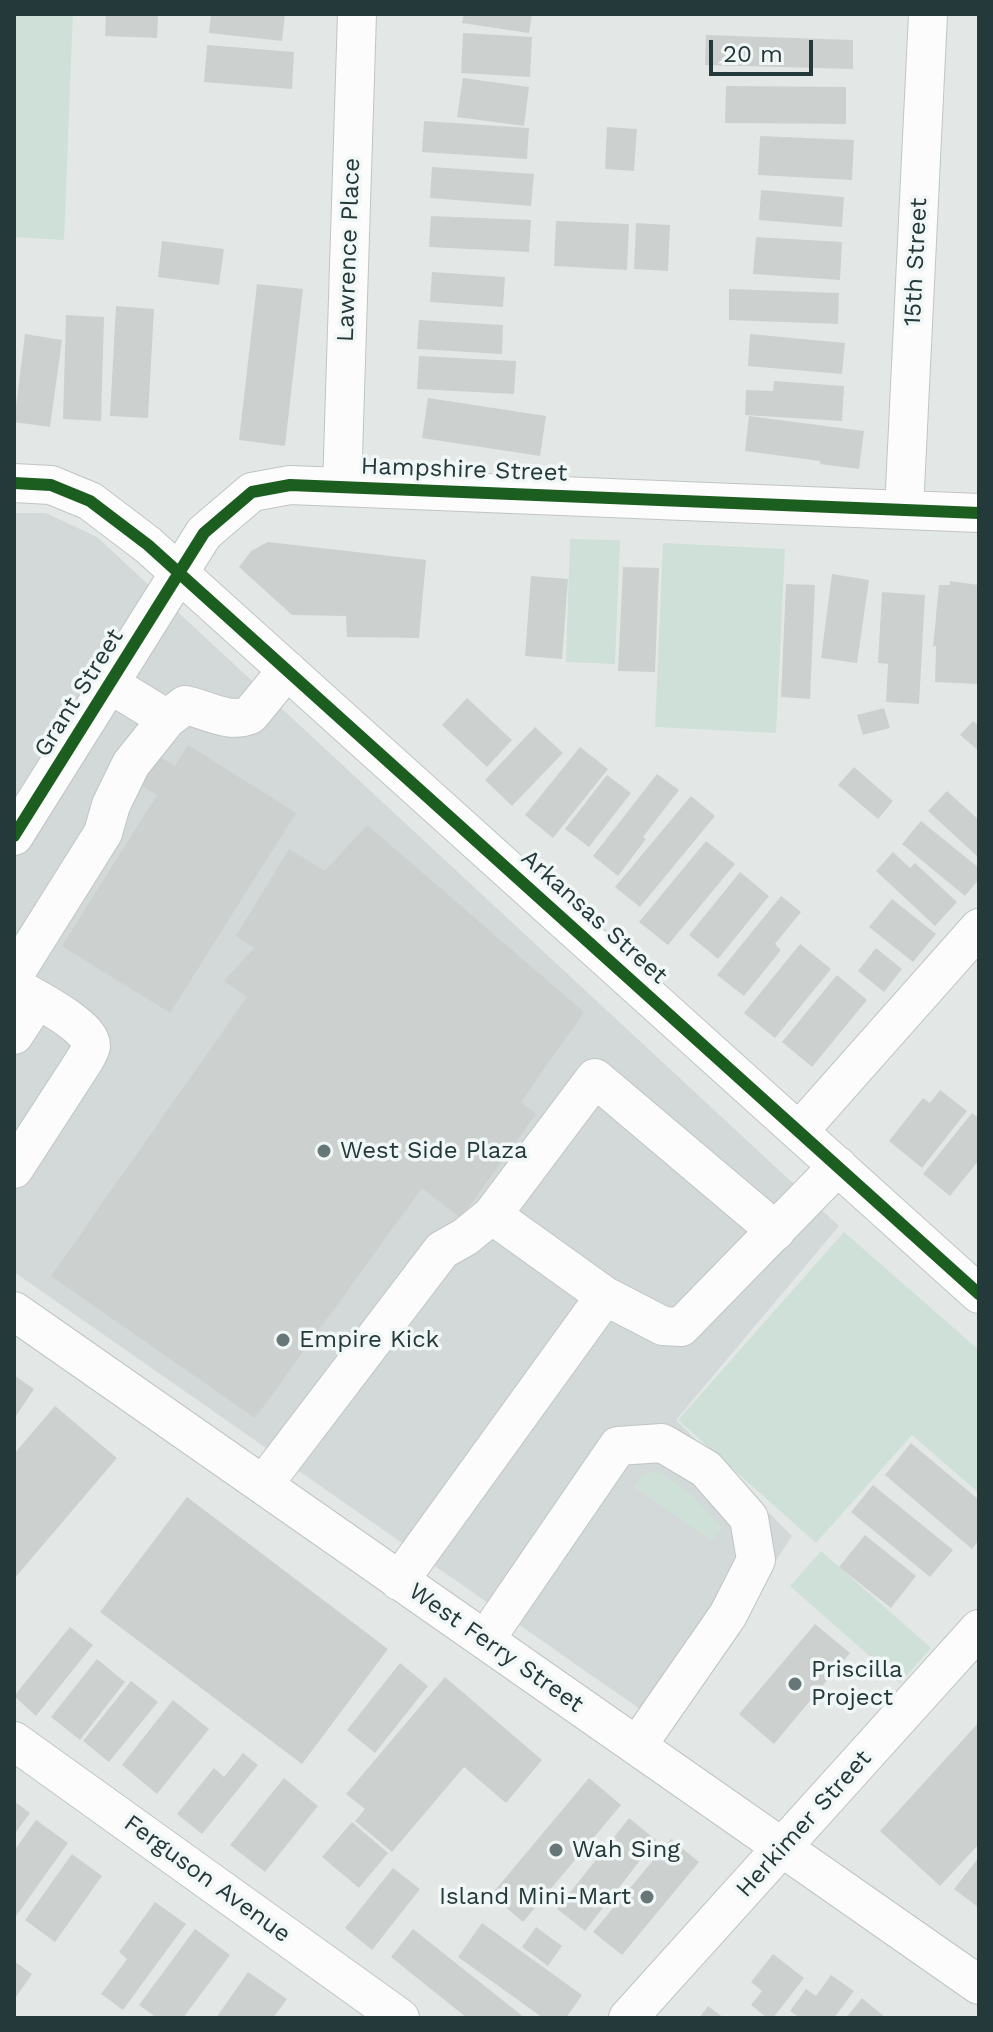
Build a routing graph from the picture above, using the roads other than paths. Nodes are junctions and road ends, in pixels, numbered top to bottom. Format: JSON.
{"nodes":[{"id":1,"x":357,"y":14,"type":"edge"},
{"id":2,"x":928,"y":14,"type":"edge"},
{"id":3,"x":14,"y":483,"type":"edge"},
{"id":4,"x":342,"y":487,"type":"junction"},
{"id":5,"x":904,"y":510,"type":"junction"},
{"id":6,"x":979,"y":513,"type":"edge"},
{"id":7,"x":180,"y":574,"type":"junction"},
{"id":8,"x":287,"y":670,"type":"junction"},
{"id":9,"x":110,"y":684,"type":"junction"},
{"id":10,"x":167,"y":719,"type":"junction"},
{"id":11,"x":14,"y":836,"type":"edge"},
{"id":12,"x":979,"y":928,"type":"edge"},
{"id":13,"x":22,"y":987,"type":"edge"},
{"id":14,"x":14,"y":1035,"type":"edge"},
{"id":15,"x":799,"y":1131,"type":"junction"},
{"id":16,"x":838,"y":1166,"type":"junction"},
{"id":17,"x":14,"y":1169,"type":"edge"},
{"id":18,"x":492,"y":1215,"type":"junction"},
{"id":19,"x":776,"y":1231,"type":"junction"},
{"id":20,"x":979,"y":1294,"type":"edge"},
{"id":21,"x":605,"y":1296,"type":"junction"},
{"id":22,"x":14,"y":1311,"type":"edge"},
{"id":23,"x":263,"y":1485,"type":"junction"},
{"id":24,"x":399,"y":1581,"type":"junction"},
{"id":25,"x":979,"y":1629,"type":"edge"},
{"id":26,"x":485,"y":1640,"type":"junction"},
{"id":27,"x":14,"y":1741,"type":"edge"},
{"id":28,"x":637,"y":1746,"type":"junction"},
{"id":29,"x":783,"y":1849,"type":"junction"},
{"id":30,"x":979,"y":1985,"type":"edge"},
{"id":31,"x":400,"y":2018,"type":"edge"},
{"id":32,"x":628,"y":2018,"type":"edge"}],
"edges":[{"from":1,"to":4,"type":"street","name":"Lawrence Place"},
{"from":2,"to":5,"type":"street","name":"15th Street"},
{"from":3,"to":7,"type":"street"},
{"from":4,"to":5,"type":"street","name":"Hampshire Street"},
{"from":4,"to":7,"type":"street","name":"Hampshire Street"},
{"from":5,"to":6,"type":"street","name":"Hampshire Street"},
{"from":7,"to":8,"type":"street","name":"Arkansas Street"},
{"from":7,"to":9,"type":"street","name":"Grant Street"},
{"from":8,"to":10,"type":"street"},
{"from":8,"to":15,"type":"street","name":"Arkansas Street"},
{"from":9,"to":10,"type":"street"},
{"from":9,"to":11,"type":"street","name":"Grant Street"},
{"from":10,"to":13,"type":"street"},
{"from":12,"to":15,"type":"street"},
{"from":13,"to":14,"type":"street"},
{"from":13,"to":17,"type":"street"},
{"from":15,"to":16,"type":"street","name":"Arkansas Street"},
{"from":16,"to":19,"type":"street"},
{"from":16,"to":20,"type":"street","name":"Arkansas Street"},
{"from":18,"to":19,"type":"street"},
{"from":18,"to":21,"type":"street"},
{"from":18,"to":23,"type":"street"},
{"from":19,"to":21,"type":"street"},
{"from":21,"to":24,"type":"street"},
{"from":22,"to":23,"type":"street","name":"West Ferry Street"},
{"from":23,"to":24,"type":"street","name":"West Ferry Street"},
{"from":24,"to":26,"type":"street","name":"West Ferry Street"},
{"from":25,"to":29,"type":"street","name":"Herkimer Street"},
{"from":26,"to":28,"type":"street","name":"West Ferry Street"},
{"from":26,"to":28,"type":"street"},
{"from":27,"to":31,"type":"street","name":"Ferguson Avenue"},
{"from":28,"to":29,"type":"street","name":"West Ferry Street"},
{"from":29,"to":30,"type":"street","name":"West Ferry Street"},
{"from":29,"to":32,"type":"street","name":"Herkimer Street"}]}
